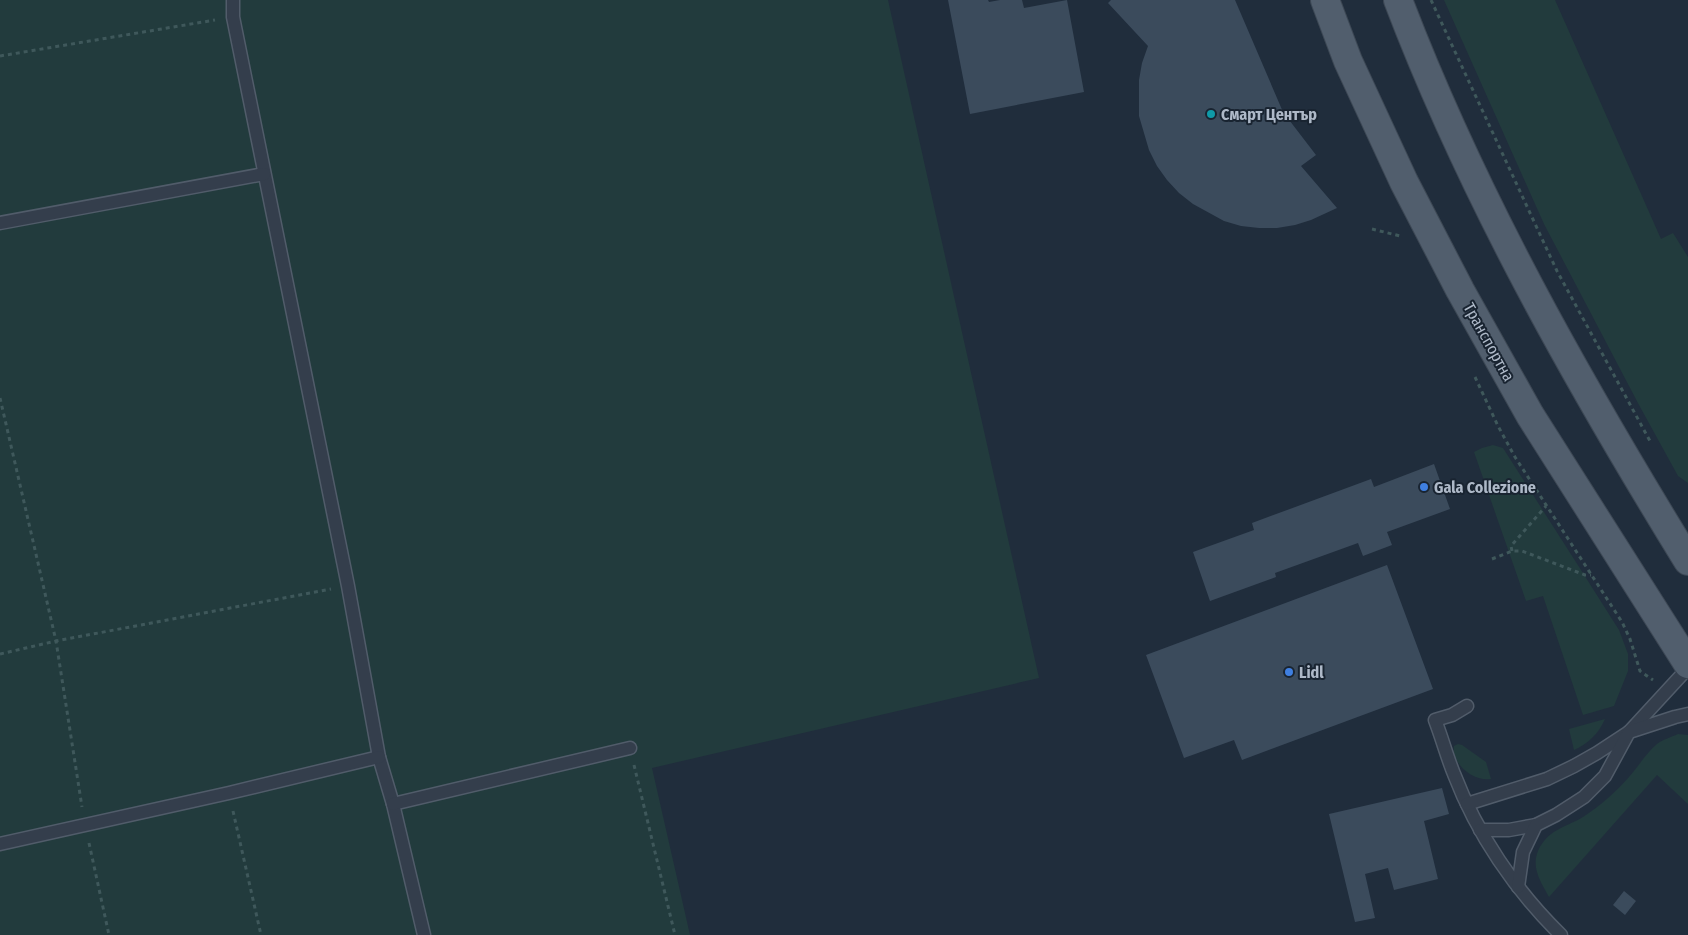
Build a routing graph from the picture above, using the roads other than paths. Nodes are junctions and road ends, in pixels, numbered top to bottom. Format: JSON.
{"nodes":[{"id":1,"x":233,"y":0,"type":"edge"},
{"id":2,"x":1325,"y":0,"type":"edge"},
{"id":3,"x":1398,"y":0,"type":"edge"},
{"id":4,"x":264,"y":174,"type":"junction"},
{"id":5,"x":0,"y":223,"type":"edge"},
{"id":6,"x":1680,"y":535,"type":"edge"},
{"id":7,"x":1688,"y":561,"type":"edge"},
{"id":8,"x":1688,"y":666,"type":"edge"},
{"id":9,"x":1467,"y":706,"type":"dead end"},
{"id":10,"x":1688,"y":714,"type":"edge"},
{"id":11,"x":1629,"y":732,"type":"junction"},
{"id":12,"x":630,"y":748,"type":"road end"},
{"id":13,"x":379,"y":757,"type":"junction"},
{"id":14,"x":393,"y":804,"type":"junction"},
{"id":15,"x":1467,"y":804,"type":"junction"},
{"id":16,"x":1536,"y":824,"type":"junction"},
{"id":17,"x":1480,"y":830,"type":"junction"},
{"id":18,"x":0,"y":844,"type":"edge"},
{"id":19,"x":1518,"y":886,"type":"junction"},
{"id":20,"x":424,"y":935,"type":"edge"},
{"id":21,"x":1561,"y":935,"type":"edge"}],
"edges":[{"from":1,"to":4,"type":"lane"},
{"from":2,"to":8,"type":"main road","name":"Транспортна"},
{"from":3,"to":6,"type":"main road"},
{"from":4,"to":5,"type":"lane"},
{"from":4,"to":13,"type":"lane"},
{"from":6,"to":7,"type":"main road"},
{"from":8,"to":11,"type":"lane"},
{"from":9,"to":15,"type":"lane"},
{"from":10,"to":11,"type":"lane"},
{"from":11,"to":15,"type":"lane"},
{"from":11,"to":16,"type":"lane"},
{"from":12,"to":14,"type":"lane"},
{"from":13,"to":14,"type":"lane"},
{"from":13,"to":18,"type":"lane"},
{"from":14,"to":20,"type":"lane"},
{"from":15,"to":17,"type":"lane"},
{"from":16,"to":17,"type":"lane"},
{"from":16,"to":19,"type":"lane"},
{"from":17,"to":19,"type":"lane"},
{"from":19,"to":21,"type":"lane"}]}
